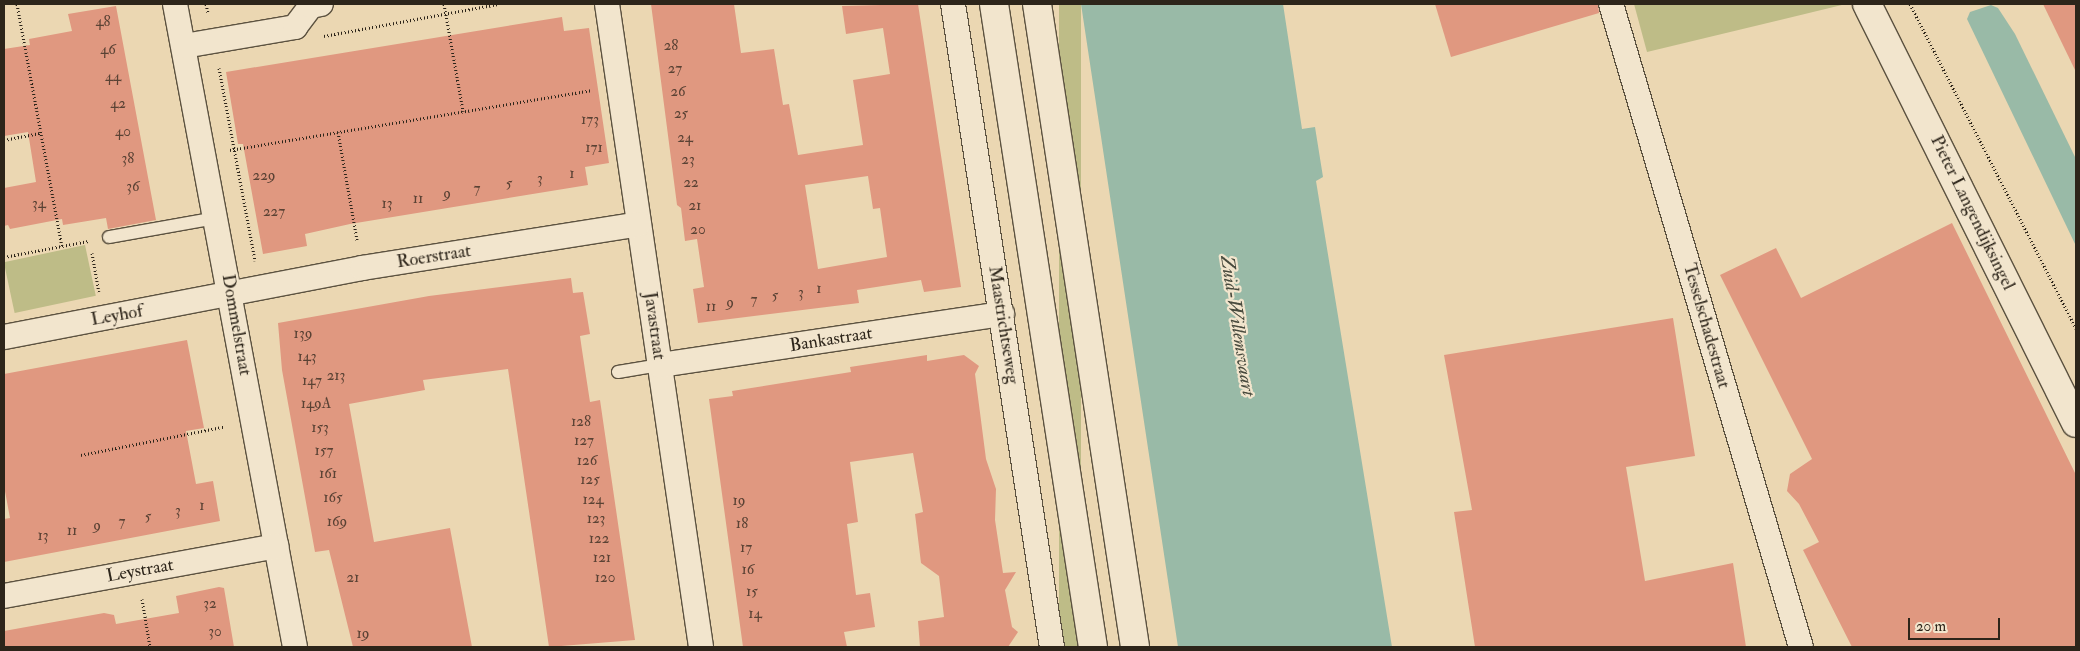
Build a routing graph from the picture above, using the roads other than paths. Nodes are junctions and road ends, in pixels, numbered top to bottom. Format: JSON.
{"nodes":[{"id":1,"x":176,"y":4,"type":"edge"},
{"id":2,"x":321,"y":4,"type":"edge"},
{"id":3,"x":607,"y":4,"type":"edge"},
{"id":4,"x":953,"y":4,"type":"edge"},
{"id":5,"x":994,"y":4,"type":"edge"},
{"id":6,"x":1037,"y":4,"type":"edge"},
{"id":7,"x":1612,"y":4,"type":"edge"},
{"id":8,"x":1866,"y":4,"type":"edge"},
{"id":9,"x":184,"y":46,"type":"junction"},
{"id":10,"x":216,"y":218,"type":"junction"},
{"id":11,"x":639,"y":224,"type":"junction"},
{"id":12,"x":109,"y":237,"type":"road end"},
{"id":13,"x":231,"y":296,"type":"junction"},
{"id":14,"x":1002,"y":314,"type":"junction"},
{"id":15,"x":4,"y":337,"type":"edge"},
{"id":16,"x":660,"y":365,"type":"junction"},
{"id":17,"x":618,"y":372,"type":"dead end"},
{"id":18,"x":2076,"y":423,"type":"edge"},
{"id":19,"x":276,"y":546,"type":"junction"},
{"id":20,"x":4,"y":596,"type":"edge"},
{"id":21,"x":295,"y":647,"type":"edge"},
{"id":22,"x":701,"y":647,"type":"edge"},
{"id":23,"x":1052,"y":647,"type":"edge"},
{"id":24,"x":1093,"y":647,"type":"edge"},
{"id":25,"x":1135,"y":647,"type":"edge"},
{"id":26,"x":1801,"y":647,"type":"edge"}],
"edges":[{"from":1,"to":9,"type":"street","name":"Dommelstraat"},
{"from":2,"to":9,"type":"street"},
{"from":3,"to":11,"type":"street","name":"Javastraat"},
{"from":4,"to":14,"type":"street","name":"Maastrichtseweg"},
{"from":5,"to":24,"type":"main road"},
{"from":6,"to":25,"type":"main road"},
{"from":7,"to":26,"type":"street","name":"Tesselschadestraat"},
{"from":8,"to":18,"type":"main road","name":"Pieter Langendijksingel"},
{"from":9,"to":10,"type":"street","name":"Dommelstraat"},
{"from":10,"to":12,"type":"lane"},
{"from":10,"to":13,"type":"street","name":"Dommelstraat"},
{"from":11,"to":13,"type":"street","name":"Roerstraat"},
{"from":11,"to":16,"type":"street","name":"Javastraat"},
{"from":13,"to":15,"type":"street","name":"Leyhof"},
{"from":13,"to":19,"type":"street","name":"Dommelstraat"},
{"from":14,"to":16,"type":"street","name":"Bankastraat"},
{"from":14,"to":23,"type":"street","name":"Maastrichtseweg"},
{"from":16,"to":17,"type":"lane"},
{"from":16,"to":22,"type":"street","name":"Javastraat"},
{"from":19,"to":20,"type":"street","name":"Leystraat"},
{"from":19,"to":21,"type":"street","name":"Dommelstraat"}]}
